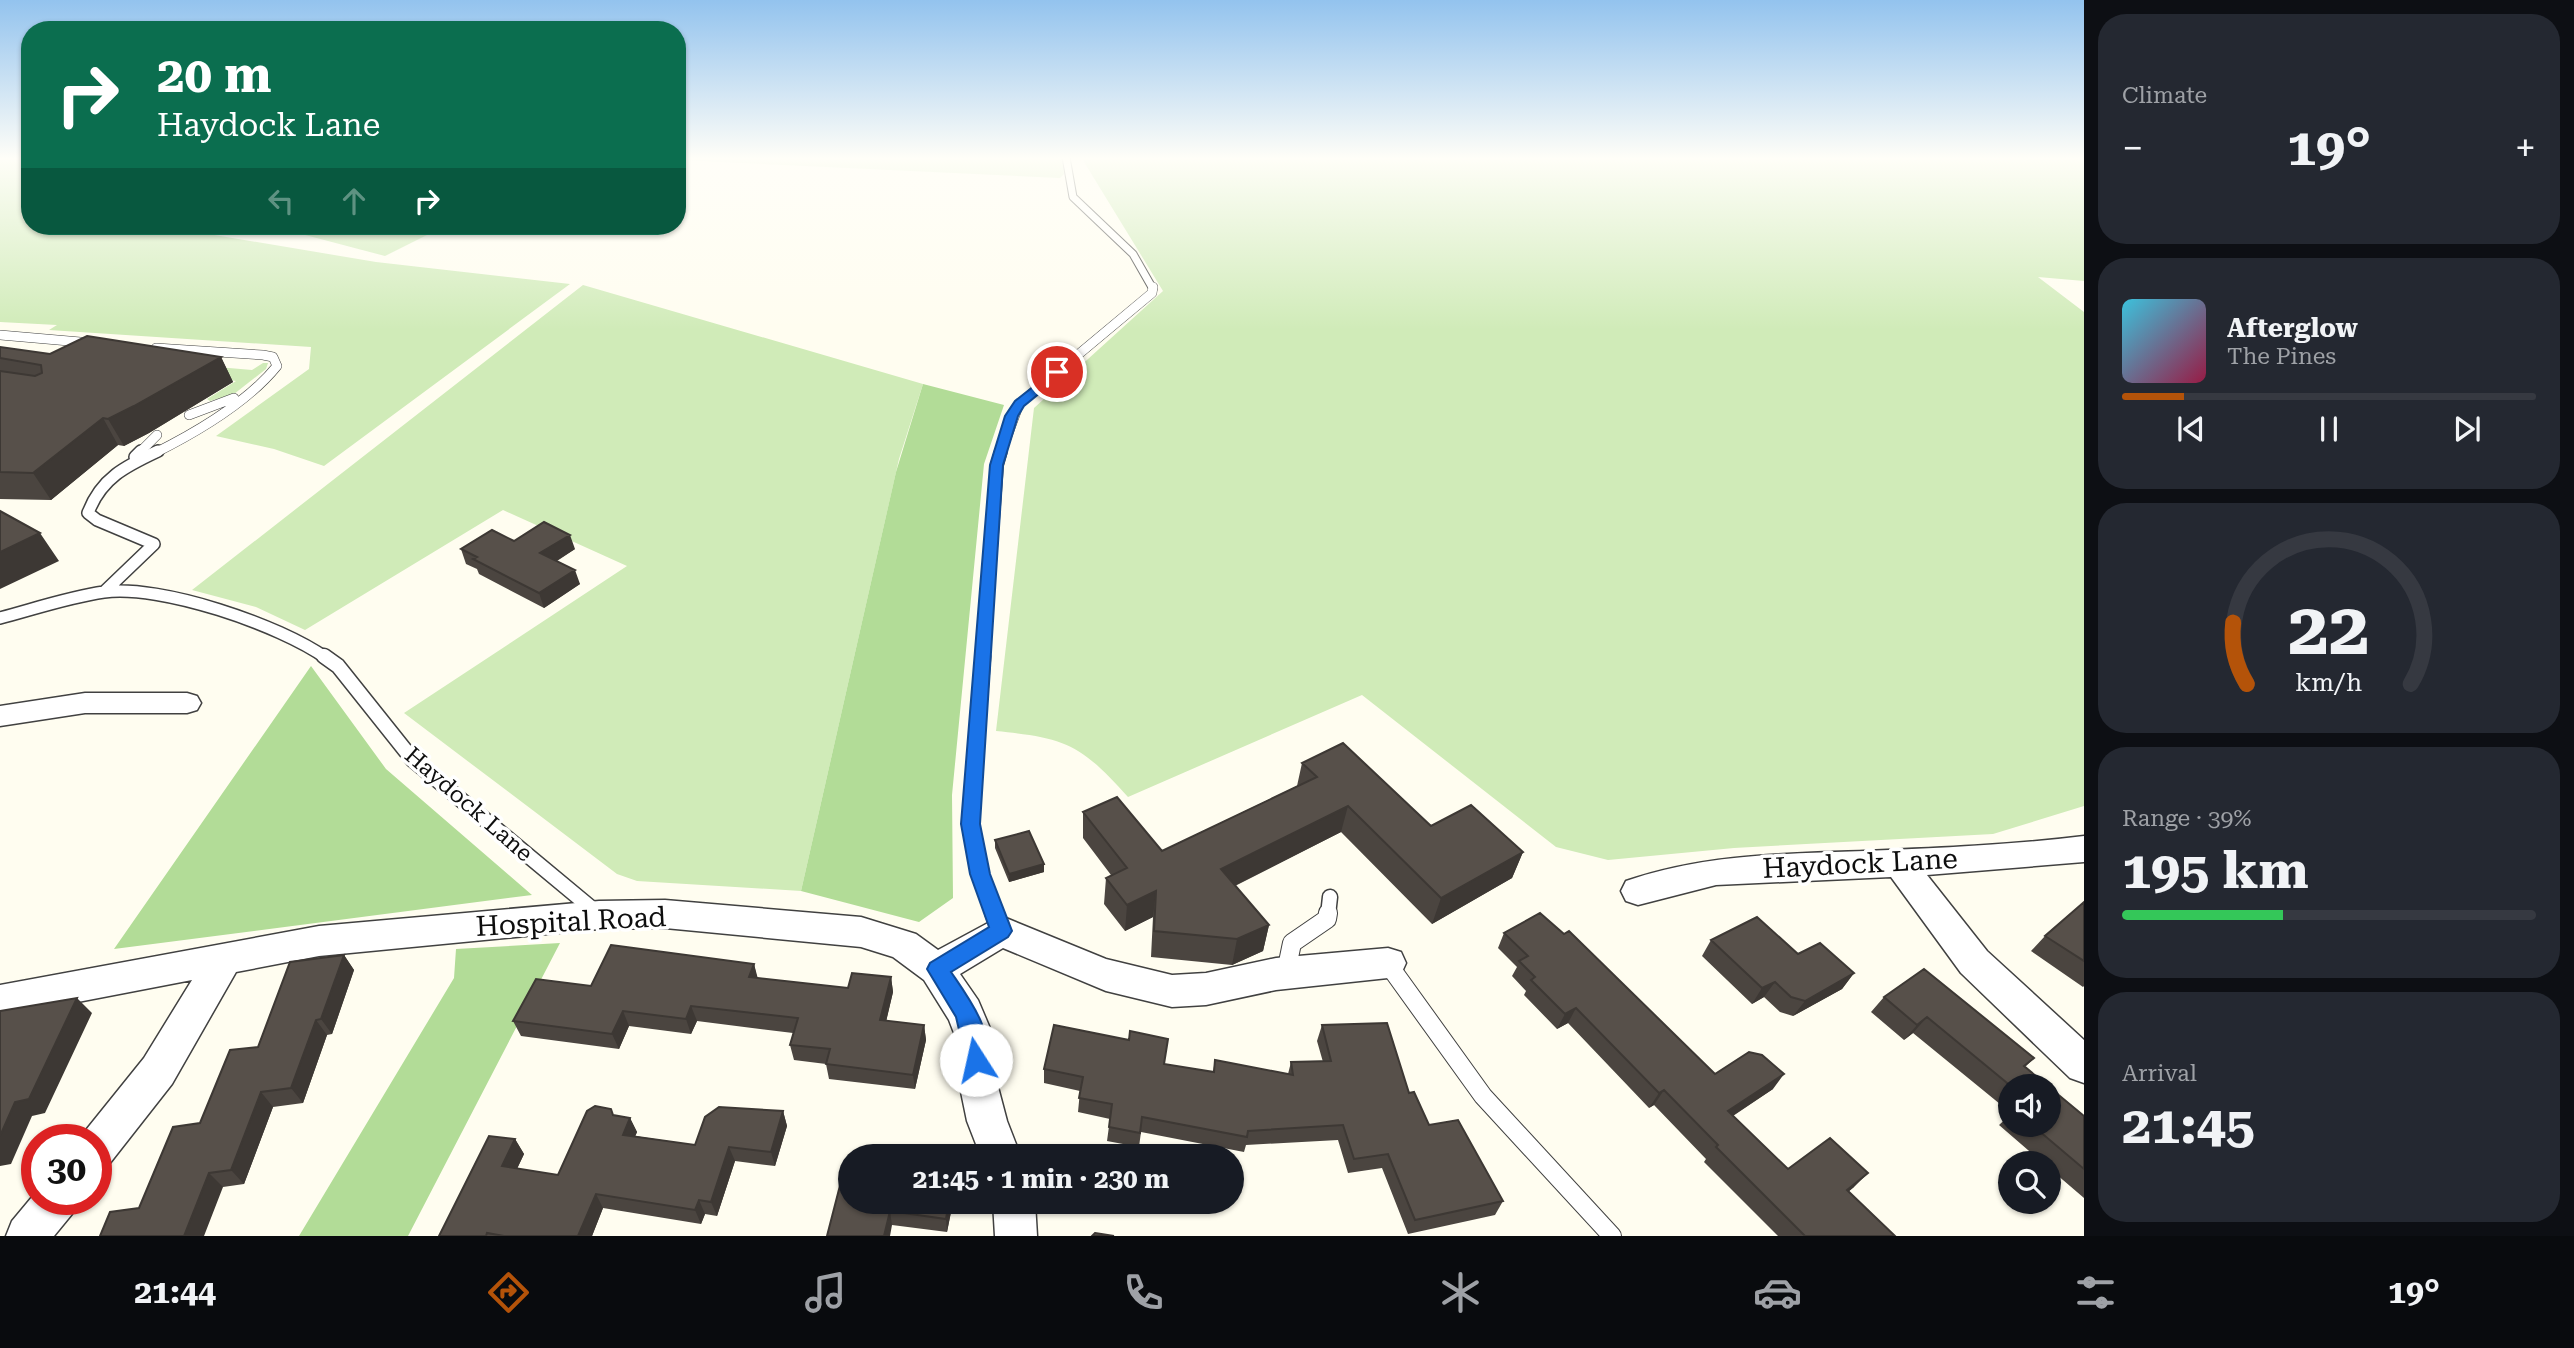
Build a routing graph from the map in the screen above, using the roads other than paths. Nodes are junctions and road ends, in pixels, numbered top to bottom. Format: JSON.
{"nodes":[{"id":1,"x":1092,"y":215,"type":"edge"},
{"id":2,"x":0,"y":335,"type":"edge"},
{"id":3,"x":107,"y":345,"type":"edge"},
{"id":4,"x":146,"y":347,"type":"edge"},
{"id":5,"x":242,"y":397,"type":"junction"},
{"id":6,"x":189,"y":415,"type":"dead end"},
{"id":7,"x":157,"y":435,"type":"dead end"},
{"id":8,"x":133,"y":460,"type":"junction"},
{"id":9,"x":104,"y":592,"type":"junction"},
{"id":10,"x":0,"y":618,"type":"edge"},
{"id":11,"x":187,"y":704,"type":"dead end"},
{"id":12,"x":0,"y":716,"type":"edge"},
{"id":13,"x":2084,"y":849,"type":"edge"},
{"id":14,"x":1899,"y":863,"type":"junction"},
{"id":15,"x":1638,"y":891,"type":"dead end"},
{"id":16,"x":1330,"y":897,"type":"dead end"},
{"id":17,"x":599,"y":915,"type":"junction"},
{"id":18,"x":1001,"y":931,"type":"junction"},
{"id":19,"x":225,"y":958,"type":"junction"},
{"id":20,"x":1388,"y":963,"type":"joint"},
{"id":21,"x":937,"y":969,"type":"junction"},
{"id":22,"x":1286,"y":972,"type":"junction"},
{"id":23,"x":0,"y":1001,"type":"edge"},
{"id":24,"x":2084,"y":1065,"type":"edge"},
{"id":25,"x":112,"y":1129,"type":"edge"},
{"id":26,"x":996,"y":1144,"type":"edge"},
{"id":27,"x":1015,"y":1214,"type":"edge"},
{"id":28,"x":44,"y":1215,"type":"edge"},
{"id":29,"x":27,"y":1236,"type":"edge"},
{"id":30,"x":1017,"y":1236,"type":"edge"},
{"id":31,"x":1612,"y":1236,"type":"edge"}],
"edges":[{"from":1,"to":18,"type":"lane"},
{"from":2,"to":3,"type":"lane"},
{"from":4,"to":5,"type":"lane"},
{"from":5,"to":6,"type":"lane"},
{"from":5,"to":8,"type":"lane"},
{"from":7,"to":8,"type":"lane"},
{"from":8,"to":9,"type":"lane"},
{"from":9,"to":10,"type":"lane","name":"Haydock Lane"},
{"from":9,"to":17,"type":"lane","name":"Haydock Lane"},
{"from":11,"to":12,"type":"street"},
{"from":13,"to":14,"type":"street","name":"Haydock Lane"},
{"from":14,"to":15,"type":"street","name":"Haydock Lane"},
{"from":14,"to":24,"type":"street"},
{"from":16,"to":22,"type":"lane"},
{"from":17,"to":19,"type":"street","name":"Hospital Road"},
{"from":17,"to":21,"type":"street","name":"Hospital Road"},
{"from":18,"to":21,"type":"street"},
{"from":18,"to":22,"type":"street"},
{"from":19,"to":23,"type":"street","name":"Hospital Road"},
{"from":19,"to":25,"type":"street"},
{"from":20,"to":22,"type":"street"},
{"from":20,"to":31,"type":"lane"},
{"from":21,"to":26,"type":"street","name":"Hospital Road"},
{"from":27,"to":30,"type":"street"},
{"from":28,"to":29,"type":"street"}]}
